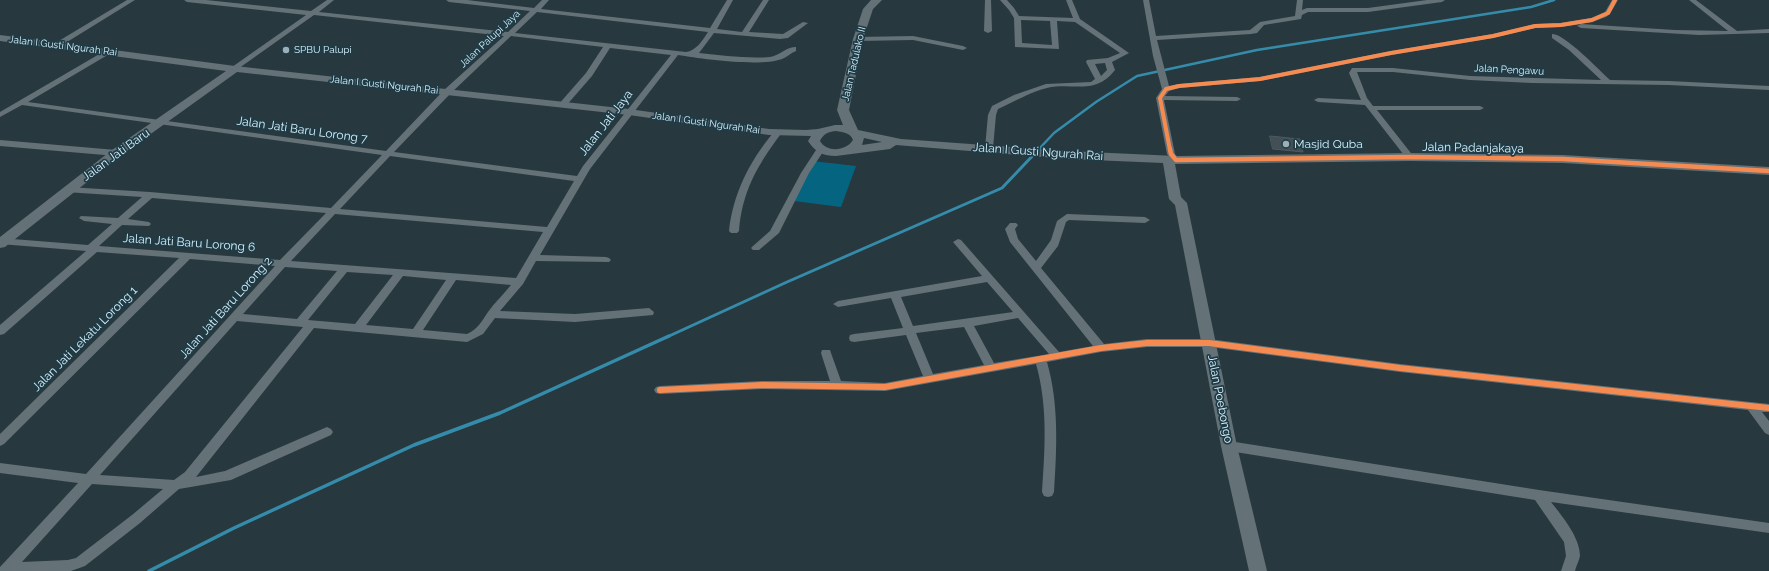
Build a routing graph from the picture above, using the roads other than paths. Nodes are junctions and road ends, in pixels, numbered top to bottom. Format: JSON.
{"nodes":[{"id":1,"x":132,"y":0,"type":"edge"},
{"id":2,"x":187,"y":0,"type":"edge"},
{"id":3,"x":331,"y":0,"type":"edge"},
{"id":4,"x":448,"y":0,"type":"edge"},
{"id":5,"x":546,"y":0,"type":"edge"},
{"id":6,"x":730,"y":0,"type":"edge"},
{"id":7,"x":766,"y":0,"type":"edge"},
{"id":8,"x":877,"y":0,"type":"edge"},
{"id":9,"x":988,"y":0,"type":"edge"},
{"id":10,"x":1003,"y":0,"type":"edge"},
{"id":11,"x":1069,"y":0,"type":"edge"},
{"id":12,"x":1146,"y":0,"type":"edge"},
{"id":13,"x":1300,"y":0,"type":"edge"},
{"id":14,"x":1368,"y":0,"type":"edge"},
{"id":15,"x":1442,"y":0,"type":"edge"},
{"id":16,"x":1615,"y":0,"type":"edge"},
{"id":17,"x":1692,"y":0,"type":"edge"},
{"id":18,"x":1423,"y":1,"type":"edge"},
{"id":19,"x":536,"y":9,"type":"junction"},
{"id":20,"x":1375,"y":9,"type":"junction"},
{"id":21,"x":312,"y":13,"type":"junction"},
{"id":22,"x":1298,"y":14,"type":"junction"},
{"id":23,"x":1604,"y":16,"type":"junction"},
{"id":24,"x":1017,"y":18,"type":"junction"},
{"id":25,"x":1053,"y":20,"type":"junction"},
{"id":26,"x":1076,"y":20,"type":"junction"},
{"id":27,"x":805,"y":23,"type":"dead end"},
{"id":28,"x":1561,"y":25,"type":"junction"},
{"id":29,"x":1626,"y":28,"type":"junction"},
{"id":30,"x":713,"y":30,"type":"junction"},
{"id":31,"x":988,"y":31,"type":"dead end"},
{"id":32,"x":1735,"y":33,"type":"junction"},
{"id":33,"x":1767,"y":33,"type":"edge"},
{"id":34,"x":509,"y":34,"type":"junction"},
{"id":35,"x":744,"y":34,"type":"junction"},
{"id":36,"x":1555,"y":36,"type":"dead end"},
{"id":37,"x":0,"y":38,"type":"edge"},
{"id":38,"x":1154,"y":38,"type":"junction"},
{"id":39,"x":858,"y":39,"type":"junction"},
{"id":40,"x":56,"y":45,"type":"junction"},
{"id":41,"x":608,"y":45,"type":"junction"},
{"id":42,"x":963,"y":48,"type":"dead end"},
{"id":43,"x":792,"y":49,"type":"dead end"},
{"id":44,"x":108,"y":51,"type":"junction"},
{"id":45,"x":676,"y":53,"type":"junction"},
{"id":46,"x":686,"y":54,"type":"junction"},
{"id":47,"x":1110,"y":60,"type":"junction"},
{"id":48,"x":1346,"y":62,"type":"junction"},
{"id":49,"x":235,"y":69,"type":"junction"},
{"id":50,"x":1353,"y":72,"type":"junction"},
{"id":51,"x":1099,"y":79,"type":"junction"},
{"id":52,"x":1608,"y":82,"type":"junction"},
{"id":53,"x":1769,"y":88,"type":"edge"},
{"id":54,"x":1166,"y":89,"type":"junction"},
{"id":55,"x":447,"y":92,"type":"junction"},
{"id":56,"x":1160,"y":98,"type":"junction"},
{"id":57,"x":1237,"y":99,"type":"dead end"},
{"id":58,"x":1318,"y":100,"type":"dead end"},
{"id":59,"x":21,"y":103,"type":"junction"},
{"id":60,"x":562,"y":105,"type":"junction"},
{"id":61,"x":1369,"y":105,"type":"junction"},
{"id":62,"x":1480,"y":108,"type":"dead end"},
{"id":63,"x":843,"y":110,"type":"junction"},
{"id":64,"x":629,"y":112,"type":"junction"},
{"id":65,"x":0,"y":115,"type":"edge"},
{"id":66,"x":159,"y":123,"type":"junction"},
{"id":67,"x":823,"y":131,"type":"junction"},
{"id":68,"x":853,"y":132,"type":"junction"},
{"id":69,"x":773,"y":134,"type":"junction"},
{"id":70,"x":0,"y":143,"type":"edge"},
{"id":71,"x":901,"y":143,"type":"junction"},
{"id":72,"x":820,"y":148,"type":"junction"},
{"id":73,"x":990,"y":148,"type":"junction"},
{"id":74,"x":848,"y":150,"type":"junction"},
{"id":75,"x":116,"y":153,"type":"junction"},
{"id":76,"x":387,"y":154,"type":"junction"},
{"id":77,"x":1410,"y":157,"type":"junction"},
{"id":78,"x":1172,"y":158,"type":"junction"},
{"id":79,"x":1769,"y":171,"type":"edge"},
{"id":80,"x":580,"y":180,"type":"junction"},
{"id":81,"x":68,"y":190,"type":"junction"},
{"id":82,"x":150,"y":195,"type":"junction"},
{"id":83,"x":334,"y":211,"type":"junction"},
{"id":84,"x":84,"y":218,"type":"dead end"},
{"id":85,"x":1145,"y":220,"type":"dead end"},
{"id":86,"x":120,"y":222,"type":"junction"},
{"id":87,"x":146,"y":224,"type":"dead end"},
{"id":88,"x":1013,"y":225,"type":"dead end"},
{"id":89,"x":550,"y":230,"type":"junction"},
{"id":90,"x":734,"y":231,"type":"dead end"},
{"id":91,"x":1,"y":242,"type":"edge"},
{"id":92,"x":958,"y":242,"type":"dead end"},
{"id":93,"x":756,"y":248,"type":"dead end"},
{"id":94,"x":91,"y":249,"type":"junction"},
{"id":95,"x":188,"y":255,"type":"junction"},
{"id":96,"x":533,"y":258,"type":"junction"},
{"id":97,"x":606,"y":260,"type":"dead end"},
{"id":98,"x":284,"y":262,"type":"junction"},
{"id":99,"x":1036,"y":267,"type":"junction"},
{"id":100,"x":345,"y":268,"type":"junction"},
{"id":101,"x":400,"y":273,"type":"junction"},
{"id":102,"x":454,"y":277,"type":"junction"},
{"id":103,"x":989,"y":278,"type":"junction"},
{"id":104,"x":519,"y":282,"type":"junction"},
{"id":105,"x":894,"y":295,"type":"junction"},
{"id":106,"x":838,"y":304,"type":"dead end"},
{"id":107,"x":649,"y":312,"type":"dead end"},
{"id":108,"x":492,"y":314,"type":"junction"},
{"id":109,"x":1022,"y":314,"type":"junction"},
{"id":110,"x":235,"y":317,"type":"junction"},
{"id":111,"x":306,"y":324,"type":"junction"},
{"id":112,"x":967,"y":324,"type":"junction"},
{"id":113,"x":357,"y":329,"type":"junction"},
{"id":114,"x":0,"y":331,"type":"edge"},
{"id":115,"x":910,"y":331,"type":"junction"},
{"id":116,"x":415,"y":334,"type":"junction"},
{"id":117,"x":854,"y":338,"type":"dead end"},
{"id":118,"x":1209,"y":343,"type":"junction"},
{"id":119,"x":1101,"y":348,"type":"junction"},
{"id":120,"x":826,"y":353,"type":"dead end"},
{"id":121,"x":1056,"y":355,"type":"junction"},
{"id":122,"x":1040,"y":358,"type":"junction"},
{"id":123,"x":991,"y":367,"type":"junction"},
{"id":124,"x":930,"y":379,"type":"junction"},
{"id":125,"x":837,"y":385,"type":"junction"},
{"id":126,"x":660,"y":390,"type":"dead end"},
{"id":127,"x":1751,"y":406,"type":"junction"},
{"id":128,"x":1769,"y":408,"type":"edge"},
{"id":129,"x":1769,"y":430,"type":"edge"},
{"id":130,"x":327,"y":432,"type":"dead end"},
{"id":131,"x":0,"y":441,"type":"edge"},
{"id":132,"x":1228,"y":446,"type":"junction"},
{"id":133,"x":0,"y":468,"type":"edge"},
{"id":134,"x":89,"y":478,"type":"junction"},
{"id":135,"x":176,"y":485,"type":"junction"},
{"id":136,"x":1048,"y":492,"type":"dead end"},
{"id":137,"x":1539,"y":495,"type":"junction"},
{"id":138,"x":1769,"y":528,"type":"edge"},
{"id":139,"x":6,"y":570,"type":"edge"},
{"id":140,"x":1258,"y":571,"type":"edge"},
{"id":141,"x":1568,"y":571,"type":"edge"}],
"edges":[{"from":1,"to":40,"type":"street"},
{"from":2,"to":21,"type":"street"},
{"from":3,"to":21,"type":"street"},
{"from":4,"to":19,"type":"street"},
{"from":5,"to":19,"type":"street","name":"Jalan Palupi Jaya"},
{"from":6,"to":30,"type":"street"},
{"from":7,"to":35,"type":"street"},
{"from":8,"to":39,"type":"main road","name":"Jalan Tadulako II"},
{"from":9,"to":31,"type":"street"},
{"from":10,"to":24,"type":"street"},
{"from":11,"to":26,"type":"street"},
{"from":12,"to":38,"type":"street"},
{"from":13,"to":22,"type":"street"},
{"from":14,"to":20,"type":"street"},
{"from":15,"to":18,"type":"street"},
{"from":16,"to":23,"type":"street"},
{"from":17,"to":32,"type":"street"},
{"from":18,"to":20,"type":"street"},
{"from":19,"to":30,"type":"street"},
{"from":19,"to":34,"type":"street","name":"Jalan Palupi Jaya"},
{"from":20,"to":22,"type":"street"},
{"from":21,"to":34,"type":"street"},
{"from":21,"to":49,"type":"street"},
{"from":22,"to":38,"type":"street"},
{"from":23,"to":28,"type":"street"},
{"from":23,"to":29,"type":"street"},
{"from":24,"to":25,"type":"street"},
{"from":24,"to":25,"type":"street"},
{"from":25,"to":26,"type":"street"},
{"from":26,"to":47,"type":"street"},
{"from":27,"to":35,"type":"street"},
{"from":28,"to":29,"type":"street"},
{"from":28,"to":48,"type":"street"},
{"from":29,"to":32,"type":"street"},
{"from":30,"to":35,"type":"street"},
{"from":30,"to":46,"type":"street"},
{"from":32,"to":33,"type":"street"},
{"from":34,"to":41,"type":"street"},
{"from":34,"to":55,"type":"street","name":"Jalan Palupi Jaya"},
{"from":36,"to":52,"type":"street"},
{"from":37,"to":40,"type":"main road","name":"Jalan I Gusti Ngurah Rai"},
{"from":38,"to":54,"type":"street"},
{"from":39,"to":42,"type":"street"},
{"from":39,"to":63,"type":"main road","name":"Jalan Tadulako II"},
{"from":40,"to":44,"type":"main road","name":"Jalan I Gusti Ngurah Rai"},
{"from":41,"to":45,"type":"street"},
{"from":41,"to":60,"type":"street"},
{"from":43,"to":46,"type":"street"},
{"from":44,"to":49,"type":"main road","name":"Jalan I Gusti Ngurah Rai"},
{"from":44,"to":59,"type":"street"},
{"from":45,"to":46,"type":"street"},
{"from":45,"to":64,"type":"street","name":"Jalan Jati Jaya"},
{"from":47,"to":51,"type":"street"},
{"from":47,"to":51,"type":"street"},
{"from":48,"to":50,"type":"street"},
{"from":48,"to":54,"type":"street"},
{"from":49,"to":55,"type":"main road","name":"Jalan I Gusti Ngurah Rai"},
{"from":49,"to":66,"type":"main road","name":"Jalan Jati Baru"},
{"from":50,"to":52,"type":"street","name":"Jalan Pengawu"},
{"from":50,"to":61,"type":"street"},
{"from":51,"to":73,"type":"street"},
{"from":52,"to":53,"type":"street","name":"Jalan Pengawu"},
{"from":54,"to":56,"type":"street"},
{"from":55,"to":60,"type":"main road","name":"Jalan I Gusti Ngurah Rai"},
{"from":55,"to":76,"type":"street","name":"Jalan Jati Baru Lorong 2"},
{"from":56,"to":57,"type":"street"},
{"from":56,"to":78,"type":"street"},
{"from":58,"to":61,"type":"street"},
{"from":59,"to":65,"type":"street"},
{"from":59,"to":66,"type":"street","name":"Jalan Jati Baru Lorong 7"},
{"from":60,"to":64,"type":"main road","name":"Jalan I Gusti Ngurah Rai"},
{"from":61,"to":62,"type":"street"},
{"from":61,"to":77,"type":"street"},
{"from":63,"to":67,"type":"main road"},
{"from":63,"to":68,"type":"main road","name":"Jalan Tadulako II"},
{"from":64,"to":69,"type":"main road","name":"Jalan I Gusti Ngurah Rai"},
{"from":64,"to":80,"type":"street","name":"Jalan Jati Jaya"},
{"from":66,"to":75,"type":"main road","name":"Jalan Jati Baru"},
{"from":66,"to":76,"type":"street","name":"Jalan Jati Baru Lorong 7"},
{"from":67,"to":68,"type":"main road","name":"Jalan I Gusti Ngurah Rai"},
{"from":67,"to":69,"type":"main road","name":"Jalan I Gusti Ngurah Rai"},
{"from":67,"to":72,"type":"main road"},
{"from":68,"to":71,"type":"main road","name":"Jalan I Gusti Ngurah Rai"},
{"from":68,"to":74,"type":"main road"},
{"from":69,"to":72,"type":"main road","name":"Jalan I Gusti Ngurah Rai"},
{"from":69,"to":90,"type":"street"},
{"from":70,"to":75,"type":"street"},
{"from":71,"to":73,"type":"main road","name":"Jalan I Gusti Ngurah Rai"},
{"from":71,"to":74,"type":"main road","name":"Jalan I Gusti Ngurah Rai"},
{"from":72,"to":74,"type":"main road","name":"Jalan I Gusti Ngurah Rai"},
{"from":72,"to":93,"type":"street"},
{"from":73,"to":78,"type":"main road","name":"Jalan I Gusti Ngurah Rai"},
{"from":75,"to":81,"type":"main road","name":"Jalan Jati Baru"},
{"from":76,"to":80,"type":"street","name":"Jalan Jati Baru Lorong 7"},
{"from":76,"to":83,"type":"street","name":"Jalan Jati Baru Lorong 2"},
{"from":77,"to":78,"type":"main road","name":"Jalan Padanjakaya"},
{"from":77,"to":79,"type":"main road","name":"Jalan Padanjakaya"},
{"from":78,"to":118,"type":"main road","name":"Jalan Poebongo"},
{"from":80,"to":89,"type":"street","name":"Jalan Jati Jaya"},
{"from":81,"to":82,"type":"street"},
{"from":81,"to":91,"type":"main road","name":"Jalan Jati Baru"},
{"from":82,"to":83,"type":"street"},
{"from":82,"to":86,"type":"street"},
{"from":83,"to":89,"type":"street"},
{"from":83,"to":98,"type":"street","name":"Jalan Jati Baru Lorong 2"},
{"from":84,"to":86,"type":"street"},
{"from":85,"to":99,"type":"street"},
{"from":86,"to":87,"type":"street"},
{"from":86,"to":94,"type":"street"},
{"from":88,"to":99,"type":"street"},
{"from":89,"to":96,"type":"street","name":"Jalan Jati Jaya"},
{"from":91,"to":94,"type":"street","name":"Jalan Jati Baru Lorong 6"},
{"from":92,"to":103,"type":"street"},
{"from":94,"to":95,"type":"street","name":"Jalan Jati Baru Lorong 6"},
{"from":94,"to":114,"type":"street"},
{"from":95,"to":98,"type":"street","name":"Jalan Jati Baru Lorong 6"},
{"from":95,"to":131,"type":"street","name":"Jalan Jati Lekatu Lorong 1"},
{"from":96,"to":97,"type":"street"},
{"from":96,"to":104,"type":"street","name":"Jalan Jati Jaya"},
{"from":98,"to":100,"type":"street","name":"Jalan Jati Baru Lorong 6"},
{"from":98,"to":110,"type":"street","name":"Jalan Jati Baru Lorong 2"},
{"from":99,"to":119,"type":"street"},
{"from":100,"to":101,"type":"street","name":"Jalan Jati Baru Lorong 6"},
{"from":100,"to":111,"type":"street"},
{"from":101,"to":102,"type":"street","name":"Jalan Jati Baru Lorong 6"},
{"from":101,"to":113,"type":"street"},
{"from":102,"to":104,"type":"street","name":"Jalan Jati Baru Lorong 6"},
{"from":102,"to":116,"type":"street"},
{"from":103,"to":105,"type":"street"},
{"from":103,"to":109,"type":"street"},
{"from":104,"to":108,"type":"street","name":"Jalan Jati Jaya"},
{"from":105,"to":106,"type":"street"},
{"from":105,"to":115,"type":"street"},
{"from":107,"to":108,"type":"street"},
{"from":108,"to":116,"type":"street","name":"Jalan Jati Jaya"},
{"from":109,"to":112,"type":"street"},
{"from":109,"to":121,"type":"street"},
{"from":110,"to":111,"type":"street","name":"Jalan Jati Jaya"},
{"from":110,"to":134,"type":"street","name":"Jalan Jati Baru Lorong 2"},
{"from":111,"to":113,"type":"street","name":"Jalan Jati Jaya"},
{"from":111,"to":135,"type":"street"},
{"from":112,"to":115,"type":"street"},
{"from":112,"to":123,"type":"street"},
{"from":113,"to":116,"type":"street","name":"Jalan Jati Jaya"},
{"from":115,"to":117,"type":"street"},
{"from":115,"to":124,"type":"street"},
{"from":118,"to":119,"type":"street"},
{"from":118,"to":127,"type":"street"},
{"from":118,"to":132,"type":"main road","name":"Jalan Poebongo"},
{"from":119,"to":121,"type":"street"},
{"from":120,"to":125,"type":"street"},
{"from":121,"to":122,"type":"street"},
{"from":122,"to":123,"type":"street"},
{"from":122,"to":136,"type":"street"},
{"from":123,"to":124,"type":"street"},
{"from":124,"to":125,"type":"street"},
{"from":125,"to":126,"type":"street"},
{"from":127,"to":128,"type":"street"},
{"from":127,"to":129,"type":"street"},
{"from":130,"to":135,"type":"street"},
{"from":132,"to":137,"type":"street"},
{"from":132,"to":140,"type":"main road","name":"Jalan Poebongo"},
{"from":133,"to":134,"type":"street"},
{"from":134,"to":135,"type":"street"},
{"from":134,"to":139,"type":"street","name":"Jalan Jati Baru Lorong 2"},
{"from":135,"to":139,"type":"street"},
{"from":137,"to":138,"type":"street"},
{"from":137,"to":141,"type":"street"}]}
